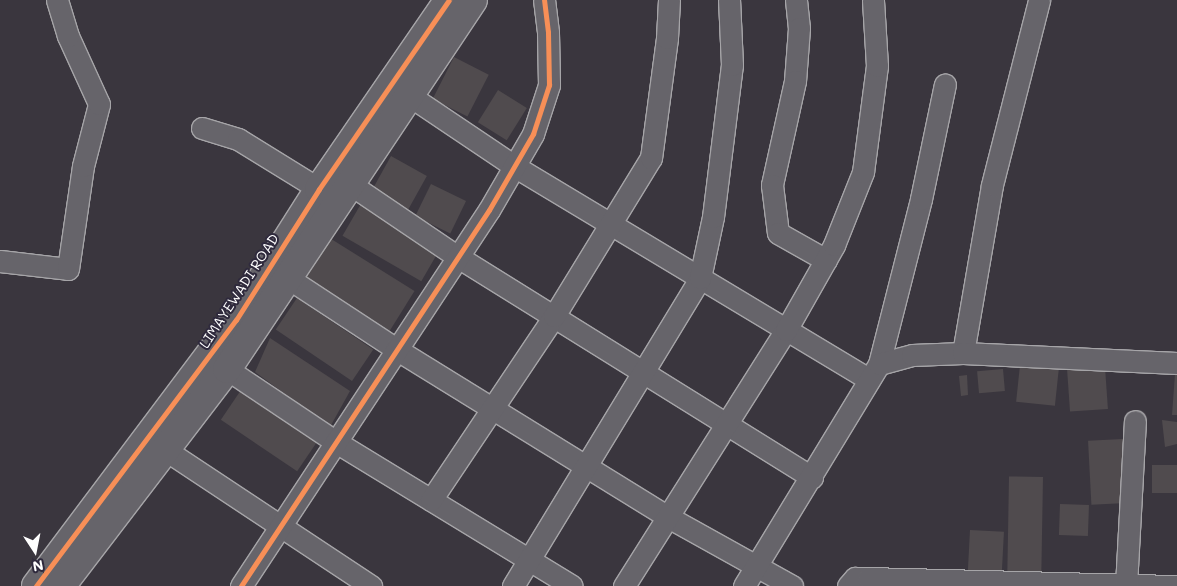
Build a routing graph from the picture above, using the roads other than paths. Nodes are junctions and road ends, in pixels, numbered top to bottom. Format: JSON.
{"nodes":[{"id":1,"x":57,"y":0,"type":"edge"},
{"id":2,"x":449,"y":0,"type":"edge"},
{"id":3,"x":473,"y":0,"type":"edge"},
{"id":4,"x":544,"y":0,"type":"edge"},
{"id":5,"x":668,"y":0,"type":"edge"},
{"id":6,"x":729,"y":0,"type":"edge"},
{"id":7,"x":796,"y":0,"type":"edge"},
{"id":8,"x":873,"y":0,"type":"edge"},
{"id":9,"x":1039,"y":0,"type":"edge"},
{"id":10,"x":945,"y":84,"type":"dead end"},
{"id":11,"x":410,"y":96,"type":"junction"},
{"id":12,"x":202,"y":128,"type":"dead end"},
{"id":13,"x":514,"y":166,"type":"junction"},
{"id":14,"x":350,"y":184,"type":"junction"},
{"id":15,"x":319,"y":189,"type":"junction"},
{"id":16,"x":612,"y":224,"type":"junction"},
{"id":17,"x":458,"y":257,"type":"junction"},
{"id":18,"x":826,"y":260,"type":"junction"},
{"id":19,"x":0,"y":261,"type":"edge"},
{"id":20,"x":288,"y":278,"type":"junction"},
{"id":21,"x":700,"y":278,"type":"junction"},
{"id":22,"x":554,"y":316,"type":"junction"},
{"id":23,"x":786,"y":330,"type":"junction"},
{"id":24,"x":396,"y":349,"type":"junction"},
{"id":25,"x":963,"y":353,"type":"junction"},
{"id":26,"x":1177,"y":363,"type":"edge"},
{"id":27,"x":227,"y":369,"type":"junction"},
{"id":28,"x":643,"y":372,"type":"junction"},
{"id":29,"x":874,"y":372,"type":"junction"},
{"id":30,"x":492,"y":409,"type":"junction"},
{"id":31,"x":1135,"y":420,"type":"dead end"},
{"id":32,"x":726,"y":424,"type":"junction"},
{"id":33,"x":336,"y":442,"type":"junction"},
{"id":34,"x":157,"y":445,"type":"junction"},
{"id":35,"x":586,"y":466,"type":"junction"},
{"id":36,"x":812,"y":476,"type":"junction"},
{"id":37,"x":431,"y":500,"type":"junction"},
{"id":38,"x":668,"y":517,"type":"junction"},
{"id":39,"x":280,"y":527,"type":"junction"},
{"id":40,"x":529,"y":560,"type":"junction"},
{"id":41,"x":758,"y":566,"type":"junction"},
{"id":42,"x":962,"y":583,"type":"edge"},
{"id":43,"x":247,"y":584,"type":"edge"},
{"id":44,"x":1126,"y":585,"type":"edge"},
{"id":45,"x":36,"y":586,"type":"edge"},
{"id":46,"x":61,"y":586,"type":"edge"},
{"id":47,"x":371,"y":586,"type":"edge"},
{"id":48,"x":512,"y":586,"type":"edge"},
{"id":49,"x":572,"y":586,"type":"edge"},
{"id":50,"x":624,"y":586,"type":"edge"},
{"id":51,"x":744,"y":586,"type":"edge"},
{"id":52,"x":792,"y":586,"type":"edge"},
{"id":53,"x":848,"y":586,"type":"edge"},
{"id":54,"x":1177,"y":586,"type":"edge"}],
"edges":[{"from":1,"to":19,"type":"street"},
{"from":2,"to":15,"type":"street","name":"LIMAYEWADI ROAD"},
{"from":3,"to":11,"type":"street","name":"LIMAYEWADI ROAD"},
{"from":4,"to":13,"type":"street"},
{"from":5,"to":16,"type":"street"},
{"from":6,"to":21,"type":"street"},
{"from":7,"to":18,"type":"street"},
{"from":8,"to":18,"type":"street"},
{"from":9,"to":25,"type":"street"},
{"from":10,"to":29,"type":"street"},
{"from":11,"to":13,"type":"street"},
{"from":11,"to":14,"type":"street","name":"LIMAYEWADI ROAD"},
{"from":12,"to":15,"type":"street"},
{"from":13,"to":16,"type":"street"},
{"from":13,"to":17,"type":"street"},
{"from":14,"to":17,"type":"street"},
{"from":14,"to":20,"type":"street","name":"LIMAYEWADI ROAD"},
{"from":15,"to":34,"type":"street","name":"LIMAYEWADI ROAD"},
{"from":16,"to":21,"type":"street"},
{"from":16,"to":22,"type":"street"},
{"from":17,"to":22,"type":"street"},
{"from":17,"to":24,"type":"street"},
{"from":18,"to":23,"type":"street"},
{"from":20,"to":24,"type":"street"},
{"from":20,"to":27,"type":"street","name":"LIMAYEWADI ROAD"},
{"from":21,"to":23,"type":"street"},
{"from":21,"to":28,"type":"street"},
{"from":22,"to":28,"type":"street"},
{"from":22,"to":30,"type":"street"},
{"from":23,"to":29,"type":"street"},
{"from":23,"to":32,"type":"street"},
{"from":24,"to":30,"type":"street"},
{"from":24,"to":33,"type":"street"},
{"from":25,"to":26,"type":"street"},
{"from":25,"to":29,"type":"street"},
{"from":27,"to":33,"type":"street"},
{"from":27,"to":34,"type":"street","name":"LIMAYEWADI ROAD"},
{"from":28,"to":32,"type":"street"},
{"from":28,"to":35,"type":"street"},
{"from":29,"to":36,"type":"street"},
{"from":30,"to":35,"type":"street"},
{"from":30,"to":37,"type":"street"},
{"from":31,"to":44,"type":"street"},
{"from":32,"to":36,"type":"street"},
{"from":32,"to":38,"type":"street"},
{"from":33,"to":37,"type":"street"},
{"from":33,"to":39,"type":"street"},
{"from":34,"to":39,"type":"street"},
{"from":34,"to":45,"type":"street","name":"LIMAYEWADI ROAD"},
{"from":34,"to":46,"type":"street","name":"LIMAYEWADI ROAD"},
{"from":35,"to":38,"type":"street"},
{"from":35,"to":40,"type":"street"},
{"from":36,"to":41,"type":"street"},
{"from":37,"to":40,"type":"street"},
{"from":38,"to":41,"type":"street"},
{"from":38,"to":50,"type":"street"},
{"from":39,"to":43,"type":"street"},
{"from":39,"to":47,"type":"street"},
{"from":40,"to":48,"type":"street"},
{"from":40,"to":49,"type":"street"},
{"from":41,"to":51,"type":"street"},
{"from":41,"to":52,"type":"street"},
{"from":42,"to":44,"type":"street"},
{"from":42,"to":53,"type":"street"},
{"from":44,"to":54,"type":"street"}]}
